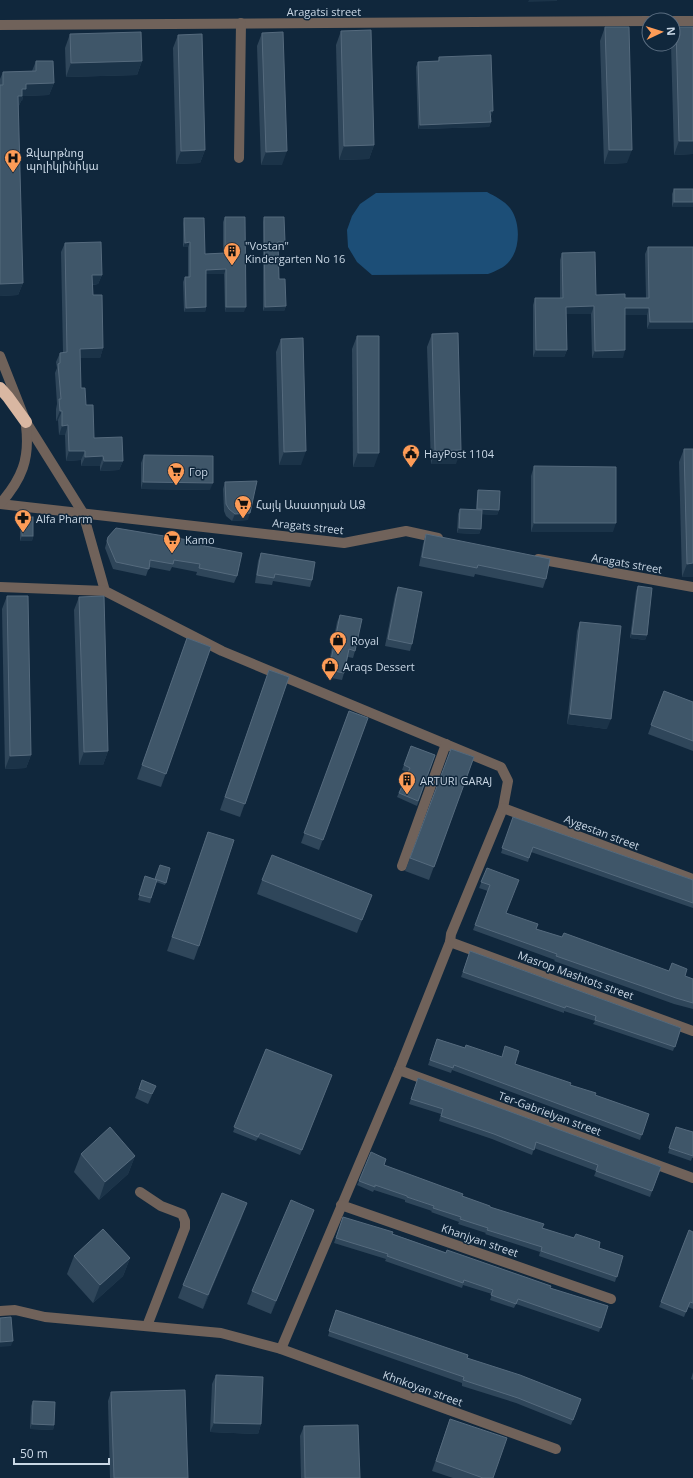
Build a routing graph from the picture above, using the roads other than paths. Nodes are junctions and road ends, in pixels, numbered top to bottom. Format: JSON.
{"nodes":[{"id":1,"x":641,"y":21,"type":"edge"},
{"id":2,"x":681,"y":21,"type":"edge"},
{"id":3,"x":693,"y":21,"type":"edge"},
{"id":4,"x":240,"y":23,"type":"junction"},
{"id":5,"x":0,"y":25,"type":"edge"},
{"id":6,"x":239,"y":158,"type":"dead end"},
{"id":7,"x":0,"y":356,"type":"edge"},
{"id":8,"x":0,"y":388,"type":"edge"},
{"id":9,"x":26,"y":422,"type":"junction"},
{"id":10,"x":0,"y":504,"type":"edge"},
{"id":11,"x":83,"y":513,"type":"junction"},
{"id":12,"x":451,"y":541,"type":"edge"},
{"id":13,"x":530,"y":558,"type":"edge"},
{"id":14,"x":0,"y":587,"type":"edge"},
{"id":15,"x":693,"y":587,"type":"edge"},
{"id":16,"x":105,"y":591,"type":"junction"},
{"id":17,"x":446,"y":744,"type":"junction"},
{"id":18,"x":503,"y":808,"type":"junction"},
{"id":19,"x":402,"y":866,"type":"dead end"},
{"id":20,"x":693,"y":879,"type":"edge"},
{"id":21,"x":450,"y":942,"type":"junction"},
{"id":22,"x":693,"y":1031,"type":"edge"},
{"id":23,"x":399,"y":1070,"type":"junction"},
{"id":24,"x":693,"y":1178,"type":"edge"},
{"id":25,"x":140,"y":1192,"type":"dead end"},
{"id":26,"x":341,"y":1205,"type":"junction"},
{"id":27,"x":611,"y":1299,"type":"dead end"},
{"id":28,"x":0,"y":1311,"type":"edge"},
{"id":29,"x":146,"y":1326,"type":"junction"},
{"id":30,"x":281,"y":1349,"type":"junction"},
{"id":31,"x":556,"y":1449,"type":"dead end"}],
"edges":[{"from":1,"to":4,"type":"street","name":"Aragatsi street"},
{"from":2,"to":3,"type":"street"},
{"from":4,"to":5,"type":"street","name":"Aragatsi street"},
{"from":4,"to":6,"type":"street"},
{"from":7,"to":9,"type":"street"},
{"from":8,"to":9,"type":"highway"},
{"from":9,"to":10,"type":"street"},
{"from":9,"to":11,"type":"street"},
{"from":10,"to":11,"type":"street","name":"Aragats street"},
{"from":11,"to":12,"type":"street","name":"Aragats street"},
{"from":11,"to":16,"type":"street"},
{"from":13,"to":15,"type":"street","name":"Aragats street"},
{"from":14,"to":16,"type":"street"},
{"from":16,"to":17,"type":"street"},
{"from":17,"to":18,"type":"street"},
{"from":17,"to":19,"type":"street"},
{"from":18,"to":20,"type":"street","name":"Aygestan street"},
{"from":18,"to":21,"type":"street"},
{"from":21,"to":22,"type":"street","name":"Masrop Mashtots street"},
{"from":21,"to":23,"type":"street"},
{"from":23,"to":24,"type":"street","name":"Ter-Gabrielyan street"},
{"from":23,"to":26,"type":"street"},
{"from":25,"to":29,"type":"street"},
{"from":26,"to":27,"type":"street","name":"Khanjyan street"},
{"from":26,"to":30,"type":"street"},
{"from":28,"to":29,"type":"street","name":"Khnkoyan street"},
{"from":29,"to":30,"type":"street","name":"Khnkoyan street"},
{"from":30,"to":31,"type":"street","name":"Khnkoyan street"}]}
